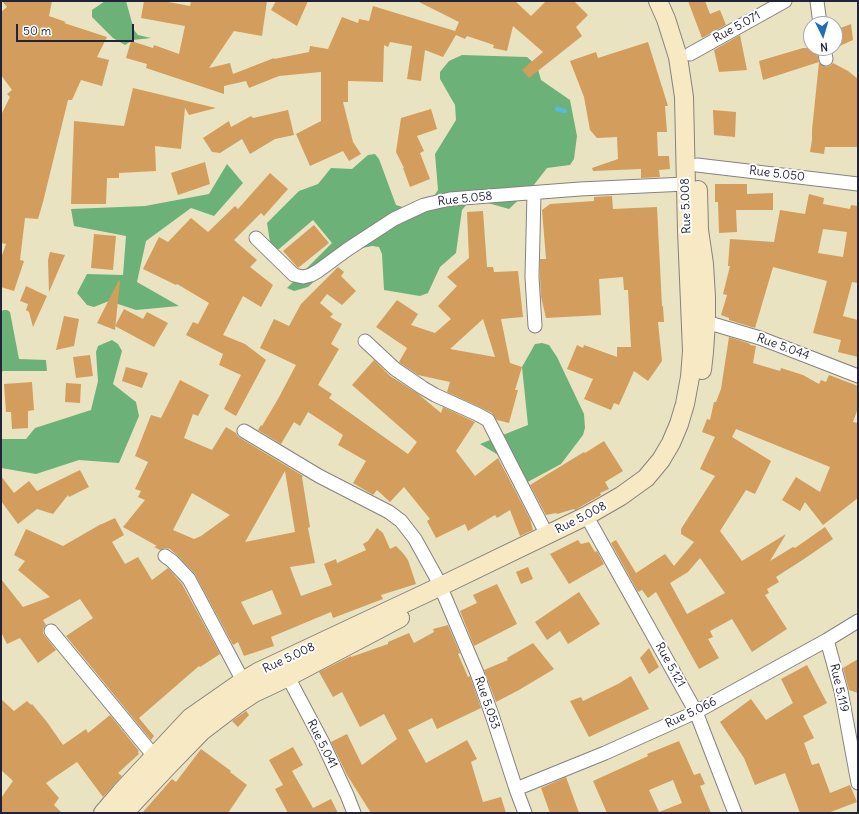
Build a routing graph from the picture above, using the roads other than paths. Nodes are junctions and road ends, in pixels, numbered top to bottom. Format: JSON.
{"nodes":[{"id":1,"x":658,"y":1,"type":"edge"},
{"id":2,"x":671,"y":1,"type":"edge"},
{"id":3,"x":785,"y":1,"type":"edge"},
{"id":4,"x":817,"y":1,"type":"edge"},
{"id":5,"x":819,"y":16,"type":"edge"},
{"id":6,"x":690,"y":54,"type":"junction"},
{"id":7,"x":697,"y":165,"type":"junction"},
{"id":8,"x":686,"y":184,"type":"junction"},
{"id":9,"x":858,"y":184,"type":"edge"},
{"id":10,"x":534,"y":193,"type":"junction"},
{"id":11,"x":256,"y":238,"type":"dead end"},
{"id":12,"x":706,"y":322,"type":"junction"},
{"id":13,"x":535,"y":326,"type":"dead end"},
{"id":14,"x":365,"y":341,"type":"dead end"},
{"id":15,"x":858,"y":376,"type":"edge"},
{"id":16,"x":244,"y":431,"type":"dead end"},
{"id":17,"x":591,"y":524,"type":"junction"},
{"id":18,"x":547,"y":535,"type":"junction"},
{"id":19,"x":165,"y":556,"type":"dead end"},
{"id":20,"x":443,"y":590,"type":"junction"},
{"id":21,"x":858,"y":621,"type":"edge"},
{"id":22,"x":51,"y":631,"type":"dead end"},
{"id":23,"x":827,"y":640,"type":"junction"},
{"id":24,"x":288,"y":677,"type":"junction"},
{"id":25,"x":243,"y":681,"type":"junction"},
{"id":26,"x":696,"y":712,"type":"junction"},
{"id":27,"x":154,"y":756,"type":"junction"},
{"id":28,"x":858,"y":783,"type":"edge"},
{"id":29,"x":516,"y":789,"type":"junction"},
{"id":30,"x":103,"y":813,"type":"edge"},
{"id":31,"x":124,"y":813,"type":"edge"},
{"id":32,"x":354,"y":813,"type":"edge"},
{"id":33,"x":525,"y":813,"type":"edge"},
{"id":34,"x":735,"y":813,"type":"edge"}],
"edges":[{"from":1,"to":8,"type":"main road","name":"Rue 5.008"},
{"from":2,"to":6,"type":"main road","name":"Rue 5.008"},
{"from":3,"to":6,"type":"street","name":"Rue 5.071"},
{"from":4,"to":5,"type":"street"},
{"from":6,"to":7,"type":"main road","name":"Rue 5.008"},
{"from":7,"to":9,"type":"street","name":"Rue 5.050"},
{"from":7,"to":12,"type":"main road","name":"Rue 5.008"},
{"from":8,"to":10,"type":"street","name":"Rue 5.058"},
{"from":8,"to":18,"type":"main road","name":"Rue 5.008"},
{"from":10,"to":11,"type":"street","name":"Rue 5.058"},
{"from":10,"to":13,"type":"street"},
{"from":12,"to":15,"type":"street","name":"Rue 5.044"},
{"from":12,"to":17,"type":"main road","name":"Rue 5.008"},
{"from":14,"to":18,"type":"street"},
{"from":16,"to":20,"type":"street","name":"Rue 5.053"},
{"from":17,"to":20,"type":"main road","name":"Rue 5.008"},
{"from":17,"to":26,"type":"street","name":"Rue 5.121"},
{"from":18,"to":20,"type":"main road","name":"Rue 5.008"},
{"from":19,"to":25,"type":"street"},
{"from":20,"to":24,"type":"main road","name":"Rue 5.008"},
{"from":20,"to":25,"type":"main road","name":"Rue 5.008"},
{"from":20,"to":29,"type":"street","name":"Rue 5.053"},
{"from":21,"to":23,"type":"street","name":"Rue 5.066"},
{"from":22,"to":27,"type":"street"},
{"from":23,"to":26,"type":"street","name":"Rue 5.066"},
{"from":23,"to":28,"type":"street","name":"Rue 5.119"},
{"from":24,"to":31,"type":"main road","name":"Rue 5.008"},
{"from":24,"to":32,"type":"street","name":"Rue 5.041"},
{"from":25,"to":27,"type":"main road","name":"Rue 5.008"},
{"from":26,"to":29,"type":"street","name":"Rue 5.066"},
{"from":26,"to":34,"type":"street","name":"Rue 5.121"},
{"from":27,"to":30,"type":"main road","name":"Rue 5.008"},
{"from":29,"to":33,"type":"street","name":"Rue 5.053"}]}
